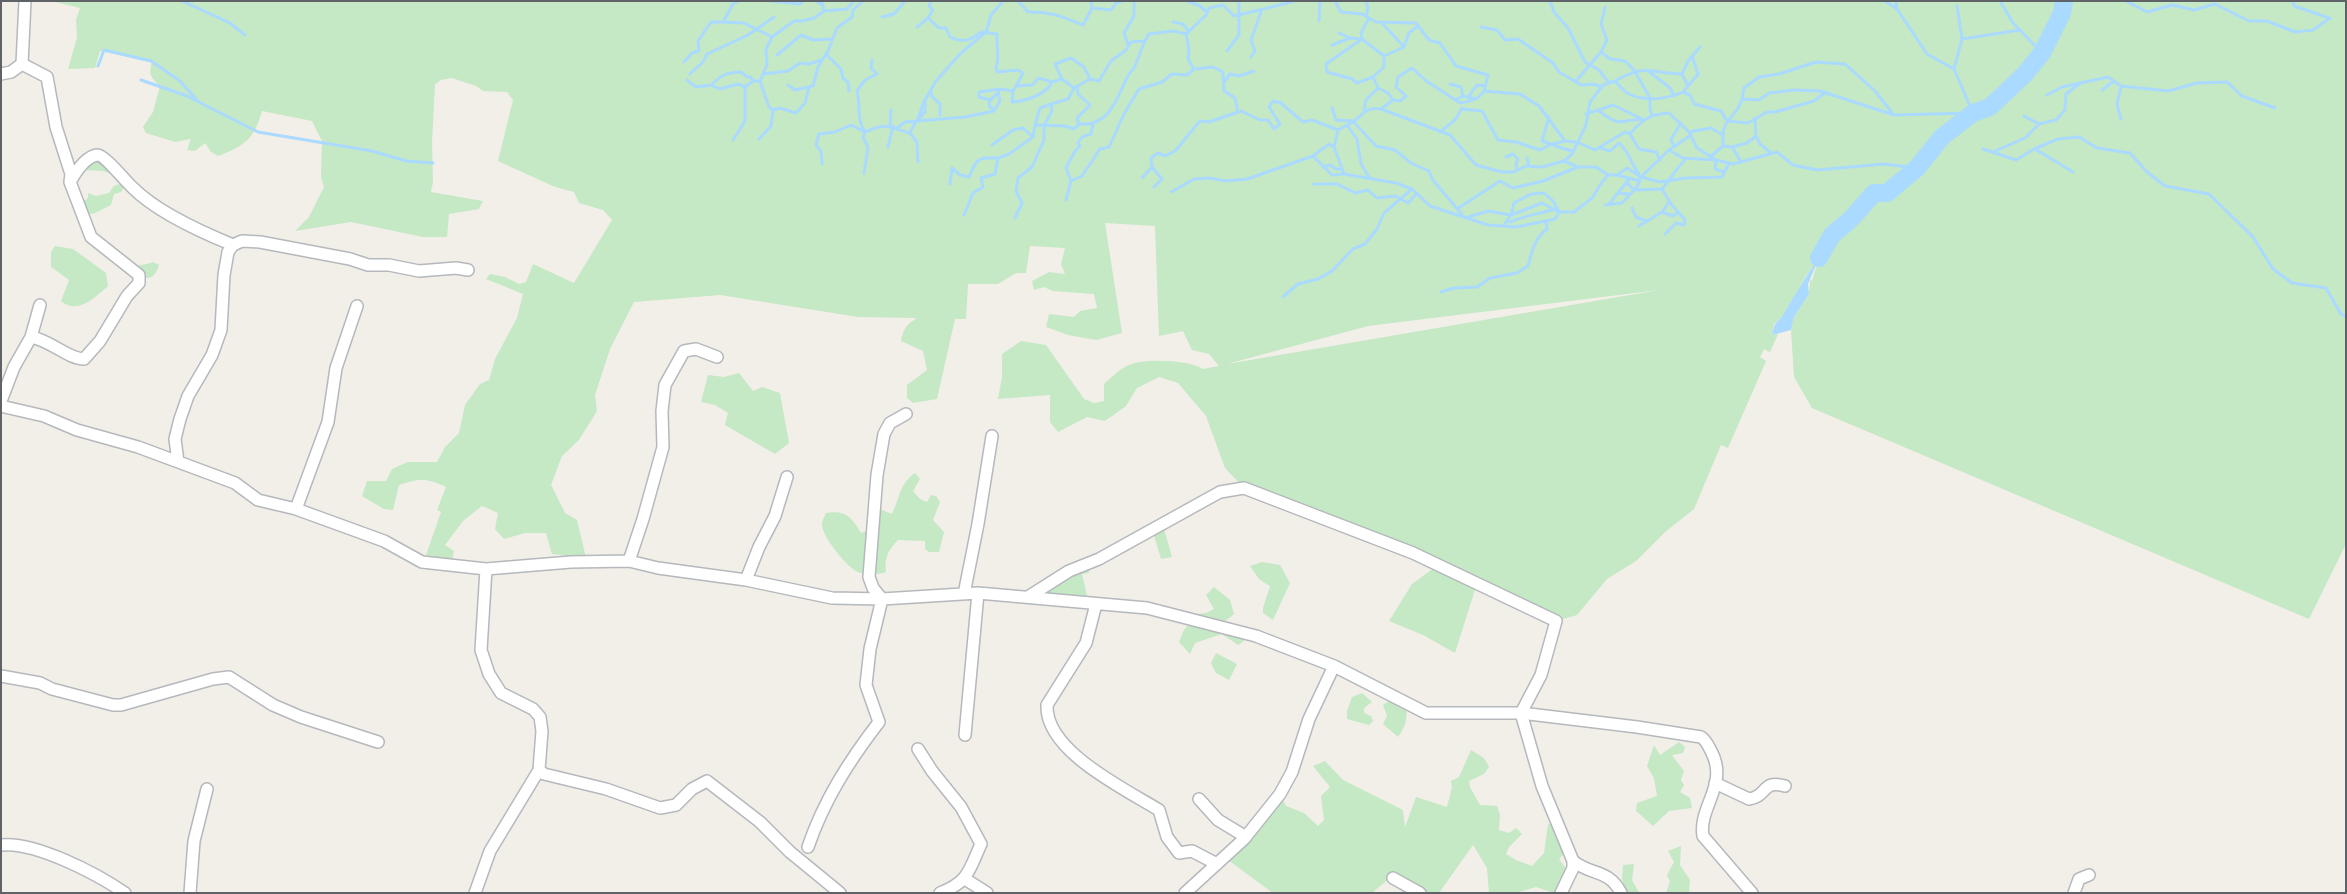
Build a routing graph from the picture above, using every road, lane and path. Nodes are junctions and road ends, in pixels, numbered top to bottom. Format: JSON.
{"nodes":[{"id":1,"x":25,"y":1,"type":"edge"},
{"id":2,"x":22,"y":64,"type":"junction"},
{"id":3,"x":1,"y":74,"type":"edge"},
{"id":4,"x":70,"y":182,"type":"junction"},
{"id":5,"x":233,"y":245,"type":"junction"},
{"id":6,"x":468,"y":270,"type":"dead end"},
{"id":7,"x":40,"y":305,"type":"dead end"},
{"id":8,"x":357,"y":306,"type":"dead end"},
{"id":9,"x":31,"y":337,"type":"junction"},
{"id":10,"x":718,"y":357,"type":"dead end"},
{"id":11,"x":1,"y":400,"type":"edge"},
{"id":12,"x":1,"y":406,"type":"edge"},
{"id":13,"x":906,"y":414,"type":"dead end"},
{"id":14,"x":992,"y":436,"type":"dead end"},
{"id":15,"x":178,"y":462,"type":"junction"},
{"id":16,"x":786,"y":477,"type":"dead end"},
{"id":17,"x":296,"y":509,"type":"junction"},
{"id":18,"x":629,"y":561,"type":"junction"},
{"id":19,"x":486,"y":569,"type":"junction"},
{"id":20,"x":746,"y":580,"type":"junction"},
{"id":21,"x":978,"y":593,"type":"junction"},
{"id":22,"x":964,"y":594,"type":"junction"},
{"id":23,"x":1028,"y":597,"type":"junction"},
{"id":24,"x":882,"y":599,"type":"junction"},
{"id":25,"x":1096,"y":604,"type":"junction"},
{"id":26,"x":1334,"y":666,"type":"junction"},
{"id":27,"x":1,"y":676,"type":"edge"},
{"id":28,"x":1521,"y":713,"type":"junction"},
{"id":29,"x":965,"y":735,"type":"dead end"},
{"id":30,"x":378,"y":742,"type":"dead end"},
{"id":31,"x":918,"y":749,"type":"dead end"},
{"id":32,"x":539,"y":770,"type":"junction"},
{"id":33,"x":1715,"y":783,"type":"junction"},
{"id":34,"x":1785,"y":786,"type":"dead end"},
{"id":35,"x":207,"y":789,"type":"dead end"},
{"id":36,"x":1199,"y":800,"type":"dead end"},
{"id":37,"x":1246,"y":836,"type":"junction"},
{"id":38,"x":1,"y":845,"type":"edge"},
{"id":39,"x":808,"y":847,"type":"dead end"},
{"id":40,"x":1573,"y":861,"type":"junction"},
{"id":41,"x":1217,"y":864,"type":"junction"},
{"id":42,"x":2089,"y":876,"type":"dead end"},
{"id":43,"x":1393,"y":878,"type":"dead end"},
{"id":44,"x":965,"y":879,"type":"junction"},
{"id":45,"x":125,"y":893,"type":"edge"},
{"id":46,"x":190,"y":893,"type":"edge"},
{"id":47,"x":475,"y":893,"type":"edge"},
{"id":48,"x":840,"y":893,"type":"edge"},
{"id":49,"x":940,"y":893,"type":"edge"},
{"id":50,"x":987,"y":893,"type":"edge"},
{"id":51,"x":1185,"y":893,"type":"edge"},
{"id":52,"x":1420,"y":893,"type":"edge"},
{"id":53,"x":1561,"y":893,"type":"edge"},
{"id":54,"x":1621,"y":893,"type":"edge"},
{"id":55,"x":1752,"y":893,"type":"edge"},
{"id":56,"x":2074,"y":893,"type":"edge"}],
"edges":[{"from":1,"to":2,"type":"street"},
{"from":2,"to":3,"type":"street"},
{"from":2,"to":4,"type":"street"},
{"from":4,"to":5,"type":"street"},
{"from":4,"to":9,"type":"street"},
{"from":5,"to":6,"type":"street"},
{"from":5,"to":15,"type":"street"},
{"from":7,"to":9,"type":"street"},
{"from":8,"to":17,"type":"street"},
{"from":9,"to":11,"type":"street"},
{"from":10,"to":18,"type":"street"},
{"from":12,"to":15,"type":"street"},
{"from":13,"to":24,"type":"street"},
{"from":14,"to":22,"type":"street"},
{"from":15,"to":17,"type":"street"},
{"from":16,"to":20,"type":"street"},
{"from":17,"to":19,"type":"street"},
{"from":18,"to":19,"type":"street"},
{"from":18,"to":20,"type":"street"},
{"from":19,"to":32,"type":"street"},
{"from":20,"to":24,"type":"street"},
{"from":21,"to":22,"type":"street"},
{"from":21,"to":23,"type":"street"},
{"from":21,"to":29,"type":"street"},
{"from":22,"to":24,"type":"street"},
{"from":23,"to":25,"type":"street"},
{"from":23,"to":28,"type":"street"},
{"from":24,"to":39,"type":"street"},
{"from":25,"to":26,"type":"street"},
{"from":25,"to":41,"type":"street"},
{"from":26,"to":28,"type":"street"},
{"from":26,"to":37,"type":"street"},
{"from":27,"to":30,"type":"street"},
{"from":28,"to":33,"type":"street"},
{"from":28,"to":40,"type":"street"},
{"from":31,"to":44,"type":"street"},
{"from":32,"to":47,"type":"street"},
{"from":32,"to":48,"type":"street"},
{"from":33,"to":34,"type":"street"},
{"from":33,"to":55,"type":"street"},
{"from":35,"to":46,"type":"street"},
{"from":36,"to":37,"type":"street"},
{"from":37,"to":41,"type":"street"},
{"from":38,"to":45,"type":"street"},
{"from":40,"to":53,"type":"street"},
{"from":40,"to":54,"type":"street"},
{"from":41,"to":51,"type":"street"},
{"from":42,"to":56,"type":"street"},
{"from":43,"to":52,"type":"street"},
{"from":44,"to":49,"type":"street"},
{"from":44,"to":50,"type":"street"}]}
